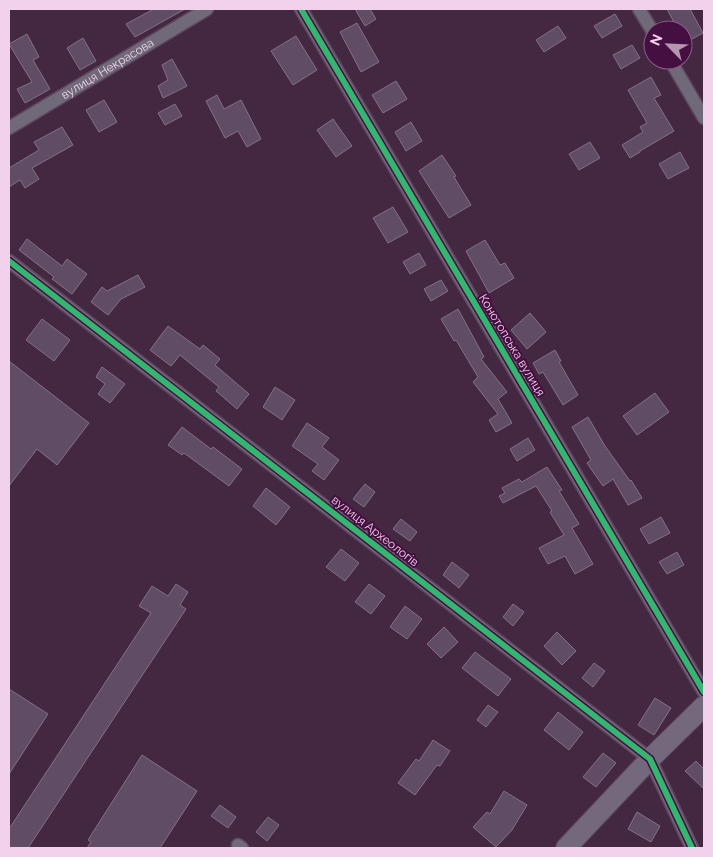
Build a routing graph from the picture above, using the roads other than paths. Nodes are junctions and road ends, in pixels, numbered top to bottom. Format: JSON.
{"nodes":[{"id":1,"x":207,"y":9,"type":"edge"},
{"id":2,"x":301,"y":9,"type":"edge"},
{"id":3,"x":639,"y":9,"type":"edge"},
{"id":4,"x":646,"y":20,"type":"edge"},
{"id":5,"x":676,"y":70,"type":"edge"},
{"id":6,"x":704,"y":118,"type":"edge"},
{"id":7,"x":9,"y":128,"type":"edge"},
{"id":8,"x":9,"y":261,"type":"edge"},
{"id":9,"x":704,"y":692,"type":"edge"},
{"id":10,"x":704,"y":706,"type":"edge"},
{"id":11,"x":650,"y":759,"type":"junction"},
{"id":12,"x":566,"y":848,"type":"edge"},
{"id":13,"x":692,"y":848,"type":"edge"}],
"edges":[{"from":1,"to":7,"type":"street","name":"вулиця Некрасова"},
{"from":2,"to":9,"type":"street","name":"Конотопська вулиця"},
{"from":3,"to":4,"type":"street"},
{"from":5,"to":6,"type":"street"},
{"from":8,"to":11,"type":"street","name":"вулиця Археологів"},
{"from":10,"to":11,"type":"main road"},
{"from":11,"to":12,"type":"main road"},
{"from":11,"to":13,"type":"street","name":"вулиця Археологів"}]}
